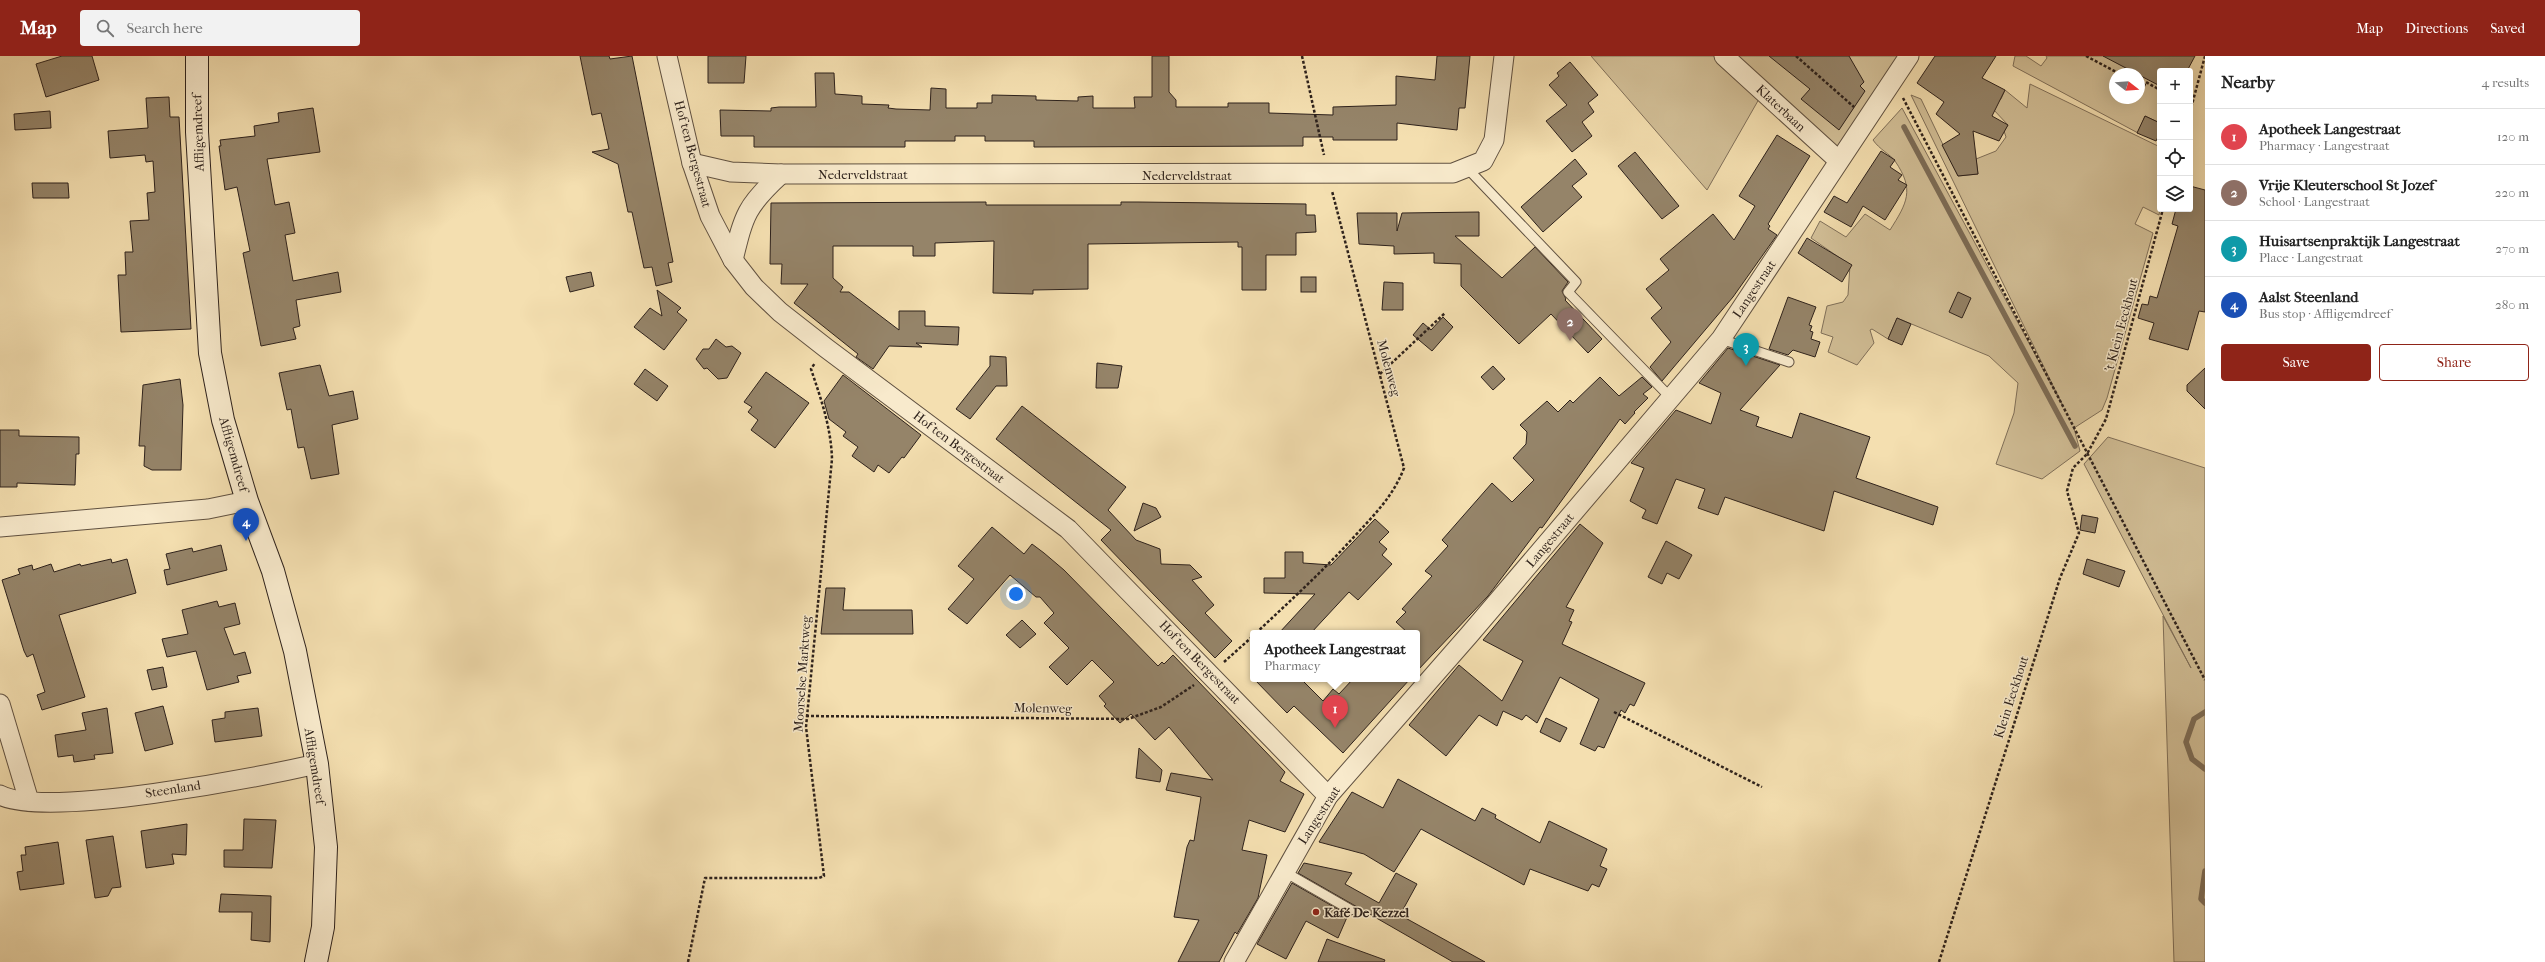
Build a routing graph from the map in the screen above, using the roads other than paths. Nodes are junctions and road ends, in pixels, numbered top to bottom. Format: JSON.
{"nodes":[{"id":1,"x":197,"y":56,"type":"edge"},
{"id":2,"x":667,"y":56,"type":"edge"},
{"id":3,"x":1504,"y":56,"type":"edge"},
{"id":4,"x":1724,"y":56,"type":"edge"},
{"id":5,"x":1909,"y":56,"type":"edge"},
{"id":6,"x":1838,"y":160,"type":"junction"},
{"id":7,"x":692,"y":162,"type":"junction"},
{"id":8,"x":1467,"y":168,"type":"junction"},
{"id":9,"x":781,"y":174,"type":"junction"},
{"id":10,"x":733,"y":260,"type":"junction"},
{"id":11,"x":1720,"y":339,"type":"junction"},
{"id":12,"x":1788,"y":362,"type":"dead end"},
{"id":13,"x":1670,"y":397,"type":"junction"},
{"id":14,"x":247,"y":501,"type":"junction"},
{"id":15,"x":0,"y":527,"type":"edge"},
{"id":16,"x":0,"y":704,"type":"edge"},
{"id":17,"x":317,"y":764,"type":"junction"},
{"id":18,"x":0,"y":795,"type":"edge"},
{"id":19,"x":1328,"y":796,"type":"junction"},
{"id":20,"x":29,"y":801,"type":"junction"},
{"id":21,"x":1283,"y":872,"type":"junction"},
{"id":22,"x":1351,"y":910,"type":"dead end"},
{"id":23,"x":316,"y":962,"type":"edge"},
{"id":24,"x":1234,"y":962,"type":"edge"}],
"edges":[{"from":1,"to":14,"type":"street","name":"Affligemdreef"},
{"from":2,"to":7,"type":"street","name":"Hof ten Bergestraat"},
{"from":3,"to":8,"type":"street","name":"Nederveldstraat"},
{"from":4,"to":6,"type":"street","name":"Klaterbaan"},
{"from":5,"to":6,"type":"street","name":"Langestraat"},
{"from":6,"to":11,"type":"street","name":"Langestraat"},
{"from":7,"to":9,"type":"street","name":"Nederveldstraat"},
{"from":7,"to":10,"type":"street","name":"Hof ten Bergestraat"},
{"from":8,"to":9,"type":"street","name":"Nederveldstraat"},
{"from":8,"to":13,"type":"lane"},
{"from":9,"to":10,"type":"street"},
{"from":10,"to":19,"type":"street","name":"Hof ten Bergestraat"},
{"from":11,"to":12,"type":"lane"},
{"from":11,"to":13,"type":"street","name":"Langestraat"},
{"from":13,"to":19,"type":"street","name":"Langestraat"},
{"from":14,"to":15,"type":"street"},
{"from":14,"to":17,"type":"street","name":"Affligemdreef"},
{"from":16,"to":20,"type":"street"},
{"from":17,"to":20,"type":"street","name":"Steenland"},
{"from":17,"to":23,"type":"street","name":"Affligemdreef"},
{"from":18,"to":20,"type":"street","name":"Steenland"},
{"from":19,"to":21,"type":"street","name":"Langestraat"},
{"from":21,"to":22,"type":"lane"},
{"from":21,"to":24,"type":"street","name":"Langestraat"}]}
